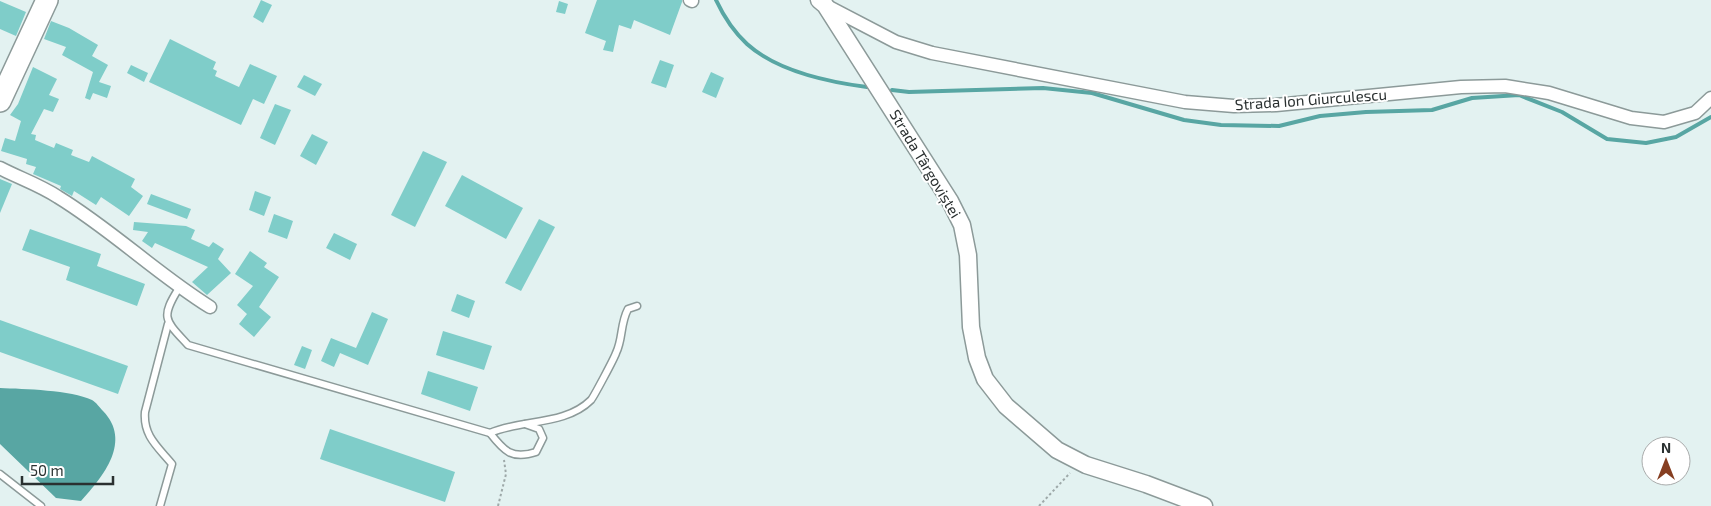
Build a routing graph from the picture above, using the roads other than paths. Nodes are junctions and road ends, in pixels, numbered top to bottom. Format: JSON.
{"nodes":[{"id":1,"x":48,"y":0,"type":"edge"},
{"id":2,"x":822,"y":2,"type":"edge"},
{"id":3,"x":1711,"y":98,"type":"edge"},
{"id":4,"x":0,"y":101,"type":"edge"},
{"id":5,"x":0,"y":168,"type":"edge"},
{"id":6,"x":179,"y":288,"type":"junction"},
{"id":7,"x":637,"y":306,"type":"dead end"},
{"id":8,"x":210,"y":307,"type":"dead end"},
{"id":9,"x":168,"y":324,"type":"junction"},
{"id":10,"x":522,"y":424,"type":"junction"},
{"id":11,"x":490,"y":433,"type":"junction"},
{"id":12,"x":0,"y":474,"type":"edge"},
{"id":13,"x":40,"y":506,"type":"edge"},
{"id":14,"x":160,"y":506,"type":"edge"},
{"id":15,"x":1204,"y":506,"type":"edge"}],
"edges":[{"from":1,"to":4,"type":"highway"},
{"from":2,"to":3,"type":"street","name":"Strada Ion Giurculescu"},
{"from":2,"to":15,"type":"main road","name":"Strada Târgoviștei"},
{"from":5,"to":6,"type":"street"},
{"from":6,"to":8,"type":"street"},
{"from":6,"to":9,"type":"lane"},
{"from":7,"to":10,"type":"lane"},
{"from":9,"to":11,"type":"lane"},
{"from":9,"to":14,"type":"lane"},
{"from":10,"to":11,"type":"lane"},
{"from":10,"to":11,"type":"lane"},
{"from":12,"to":13,"type":"lane"}]}
